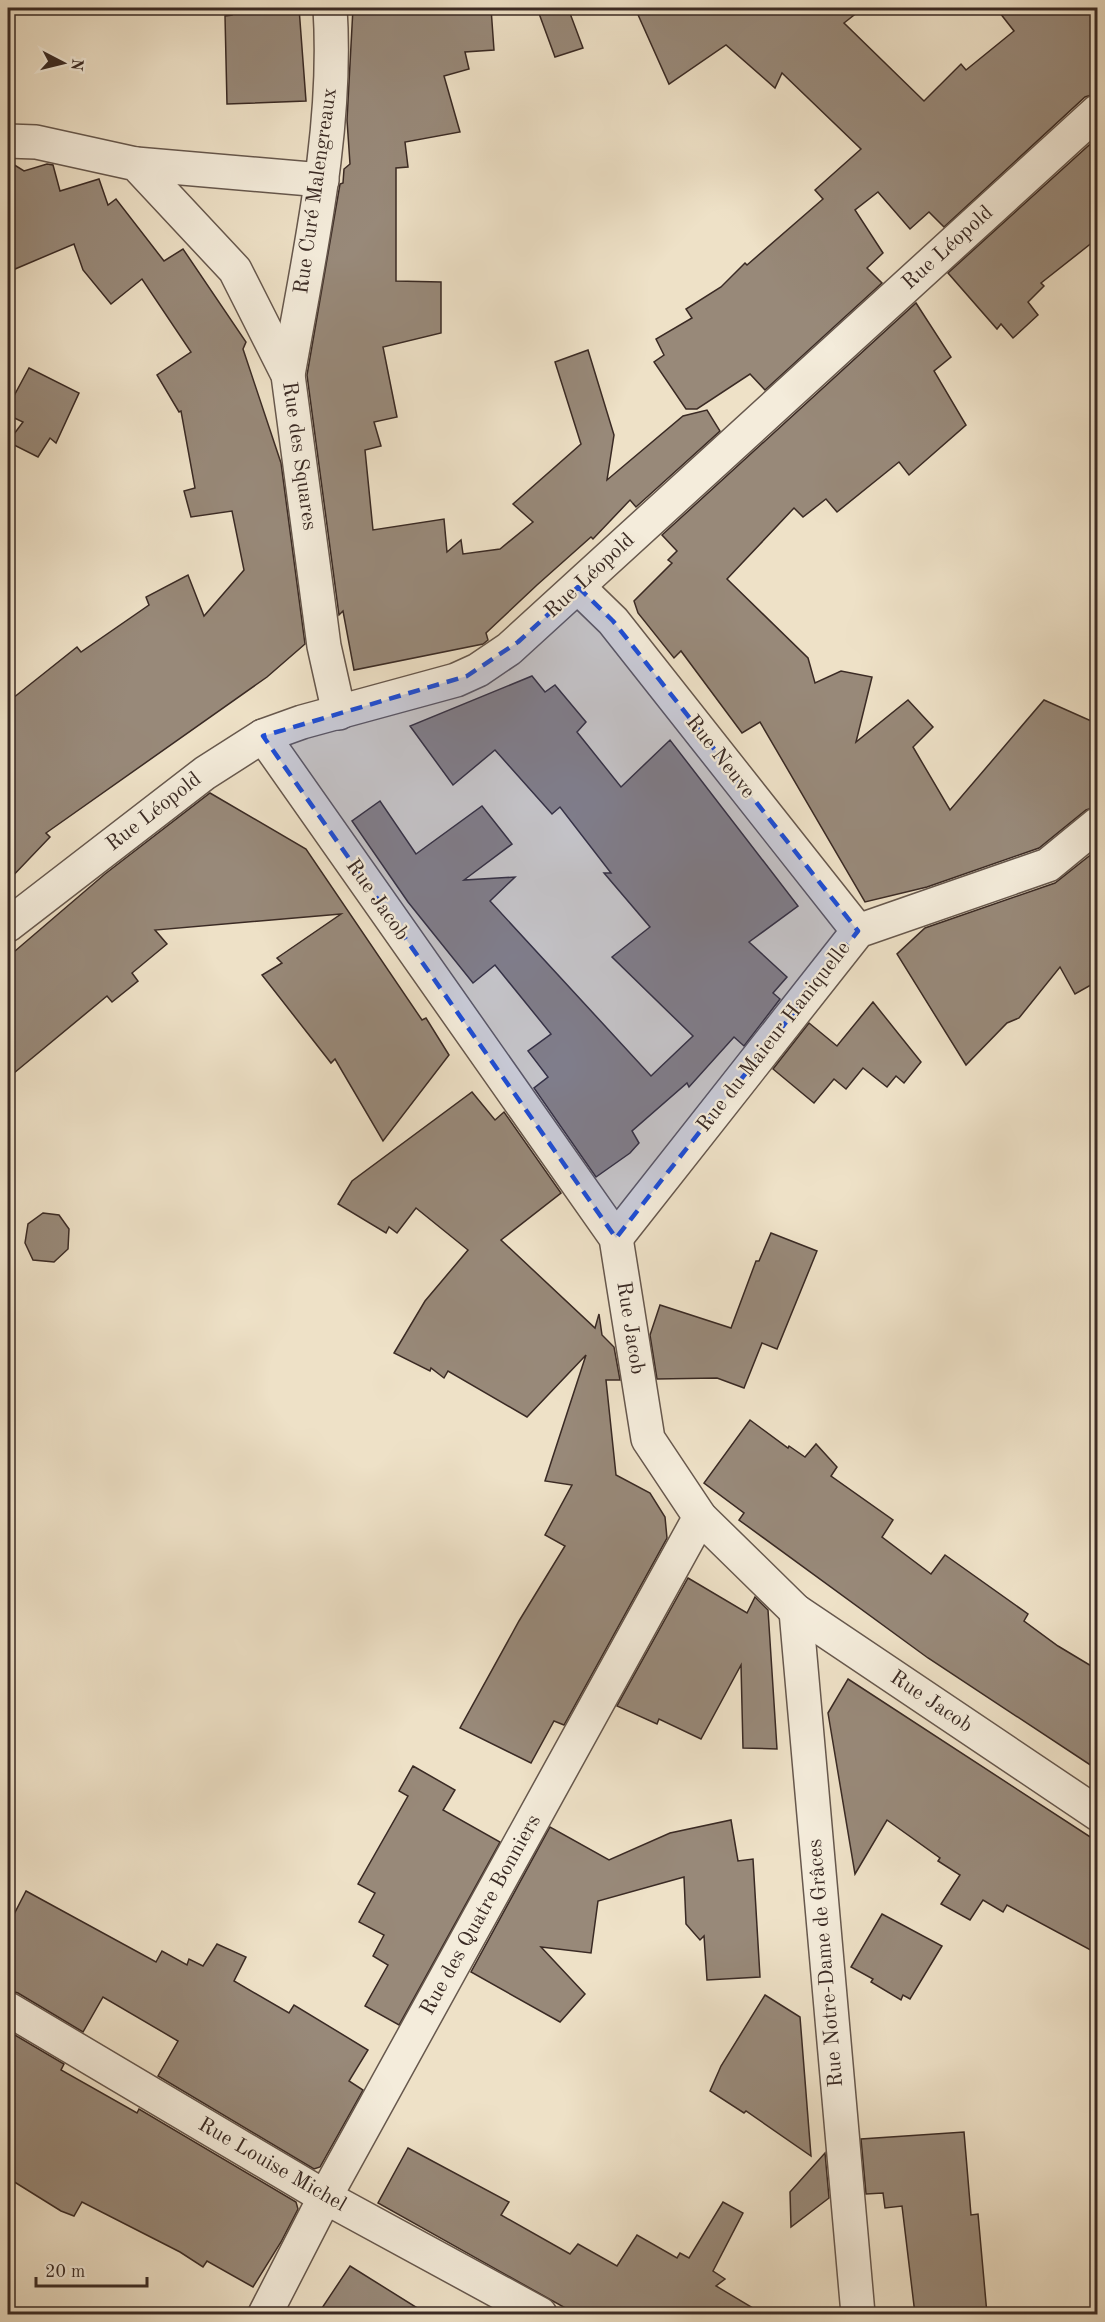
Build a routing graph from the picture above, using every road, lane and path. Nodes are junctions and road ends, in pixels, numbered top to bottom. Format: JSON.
{"nodes":[{"id":1,"x":330,"y":8,"type":"edge"},
{"id":2,"x":1098,"y":111,"type":"edge"},
{"id":3,"x":8,"y":141,"type":"edge"},
{"id":4,"x":136,"y":164,"type":"junction"},
{"id":5,"x":322,"y":180,"type":"junction"},
{"id":6,"x":288,"y":375,"type":"junction"},
{"id":7,"x":578,"y":587,"type":"junction"},
{"id":8,"x":339,"y":712,"type":"junction"},
{"id":9,"x":263,"y":736,"type":"junction"},
{"id":10,"x":1098,"y":824,"type":"edge"},
{"id":11,"x":8,"y":925,"type":"edge"},
{"id":12,"x":858,"y":931,"type":"junction"},
{"id":13,"x":616,"y":1238,"type":"junction"},
{"id":14,"x":700,"y":1517,"type":"junction"},
{"id":15,"x":796,"y":1611,"type":"junction"},
{"id":16,"x":1098,"y":1814,"type":"edge"},
{"id":17,"x":8,"y":2009,"type":"edge"},
{"id":18,"x":325,"y":2197,"type":"junction"},
{"id":19,"x":265,"y":2314,"type":"edge"},
{"id":20,"x":540,"y":2314,"type":"edge"},
{"id":21,"x":858,"y":2314,"type":"edge"}],
"edges":[{"from":1,"to":5,"type":"street","name":"Rue Curé Malengreaux"},
{"from":2,"to":7,"type":"street","name":"Rue Léopold"},
{"from":3,"to":4,"type":"street"},
{"from":4,"to":5,"type":"street"},
{"from":4,"to":6,"type":"street","name":"Rue des Squares"},
{"from":5,"to":6,"type":"street","name":"Rue Curé Malengreaux"},
{"from":6,"to":8,"type":"street","name":"Rue des Squares"},
{"from":7,"to":8,"type":"street","name":"Rue Léopold"},
{"from":7,"to":12,"type":"street","name":"Rue Neuve"},
{"from":8,"to":9,"type":"street","name":"Rue Léopold"},
{"from":9,"to":11,"type":"street","name":"Rue Léopold"},
{"from":9,"to":13,"type":"street","name":"Rue Jacob"},
{"from":10,"to":12,"type":"street","name":"Rue du Maieur Haniquelle"},
{"from":12,"to":13,"type":"street","name":"Rue du Maieur Haniquelle"},
{"from":13,"to":14,"type":"street","name":"Rue Jacob"},
{"from":14,"to":15,"type":"street","name":"Rue Jacob"},
{"from":14,"to":18,"type":"street","name":"Rue des Quatre Bonniers"},
{"from":15,"to":16,"type":"street","name":"Rue Jacob"},
{"from":15,"to":21,"type":"street","name":"Rue Notre-Dame de Grâces"},
{"from":17,"to":18,"type":"street","name":"Rue Louise Michel"},
{"from":18,"to":19,"type":"street","name":"Rue des Quatre Bonniers"},
{"from":18,"to":20,"type":"street","name":"Rue Louise Michel"}]}
